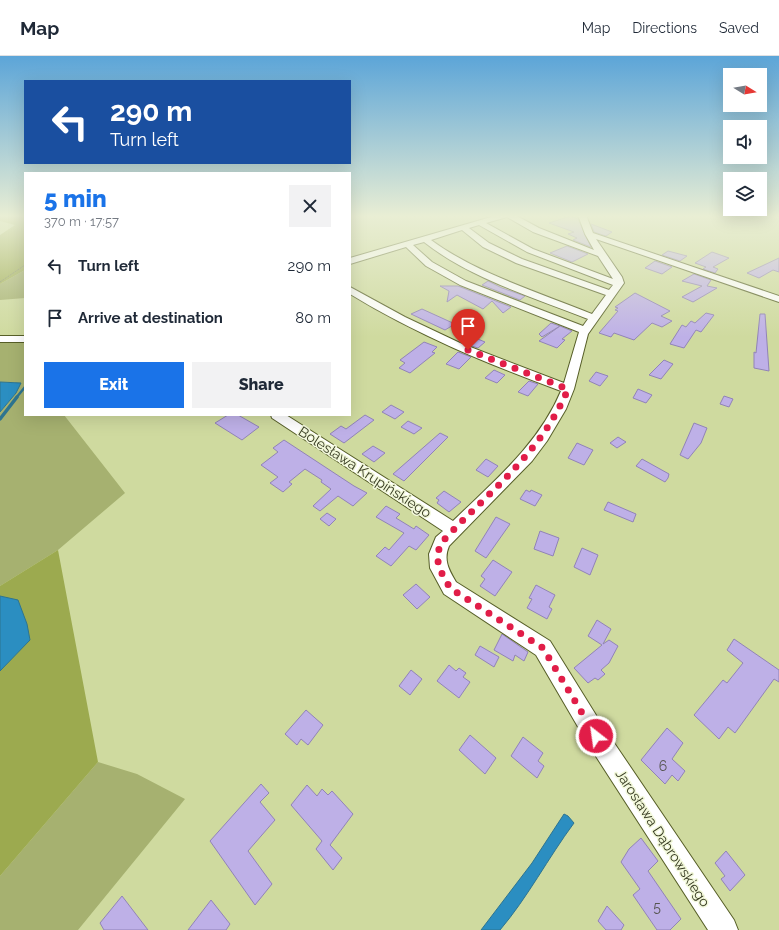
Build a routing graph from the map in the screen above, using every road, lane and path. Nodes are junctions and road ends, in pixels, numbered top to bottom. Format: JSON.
{"nodes":[{"id":1,"x":367,"y":256,"type":"edge"},
{"id":2,"x":419,"y":256,"type":"edge"},
{"id":3,"x":447,"y":256,"type":"edge"},
{"id":4,"x":508,"y":256,"type":"edge"},
{"id":5,"x":544,"y":256,"type":"edge"},
{"id":6,"x":601,"y":256,"type":"edge"},
{"id":7,"x":654,"y":256,"type":"edge"},
{"id":8,"x":351,"y":261,"type":"edge"},
{"id":9,"x":24,"y":265,"type":"edge"},
{"id":10,"x":0,"y":282,"type":"edge"},
{"id":11,"x":615,"y":289,"type":"junction"},
{"id":12,"x":351,"y":291,"type":"edge"},
{"id":13,"x":779,"y":300,"type":"edge"},
{"id":14,"x":590,"y":324,"type":"junction"},
{"id":15,"x":0,"y":339,"type":"edge"},
{"id":16,"x":24,"y":339,"type":"edge"},
{"id":17,"x":568,"y":389,"type":"junction"},
{"id":18,"x":279,"y":416,"type":"edge"},
{"id":19,"x":453,"y":529,"type":"junction"},
{"id":20,"x":724,"y":930,"type":"edge"}],
"edges":[{"from":1,"to":8,"type":"street"},
{"from":2,"to":14,"type":"street"},
{"from":3,"to":14,"type":"street"},
{"from":4,"to":11,"type":"street"},
{"from":5,"to":11,"type":"street"},
{"from":6,"to":11,"type":"street"},
{"from":7,"to":13,"type":"street"},
{"from":9,"to":10,"type":"path"},
{"from":11,"to":14,"type":"street","name":"Jarosława Dąbrowskiego"},
{"from":12,"to":17,"type":"street"},
{"from":14,"to":17,"type":"street","name":"Jarosława Dąbrowskiego"},
{"from":15,"to":16,"type":"street"},
{"from":17,"to":19,"type":"street","name":"Jarosława Dąbrowskiego"},
{"from":18,"to":19,"type":"street","name":"Bolesława Krupińskiego"},
{"from":19,"to":20,"type":"street","name":"Jarosława Dąbrowskiego"}]}
